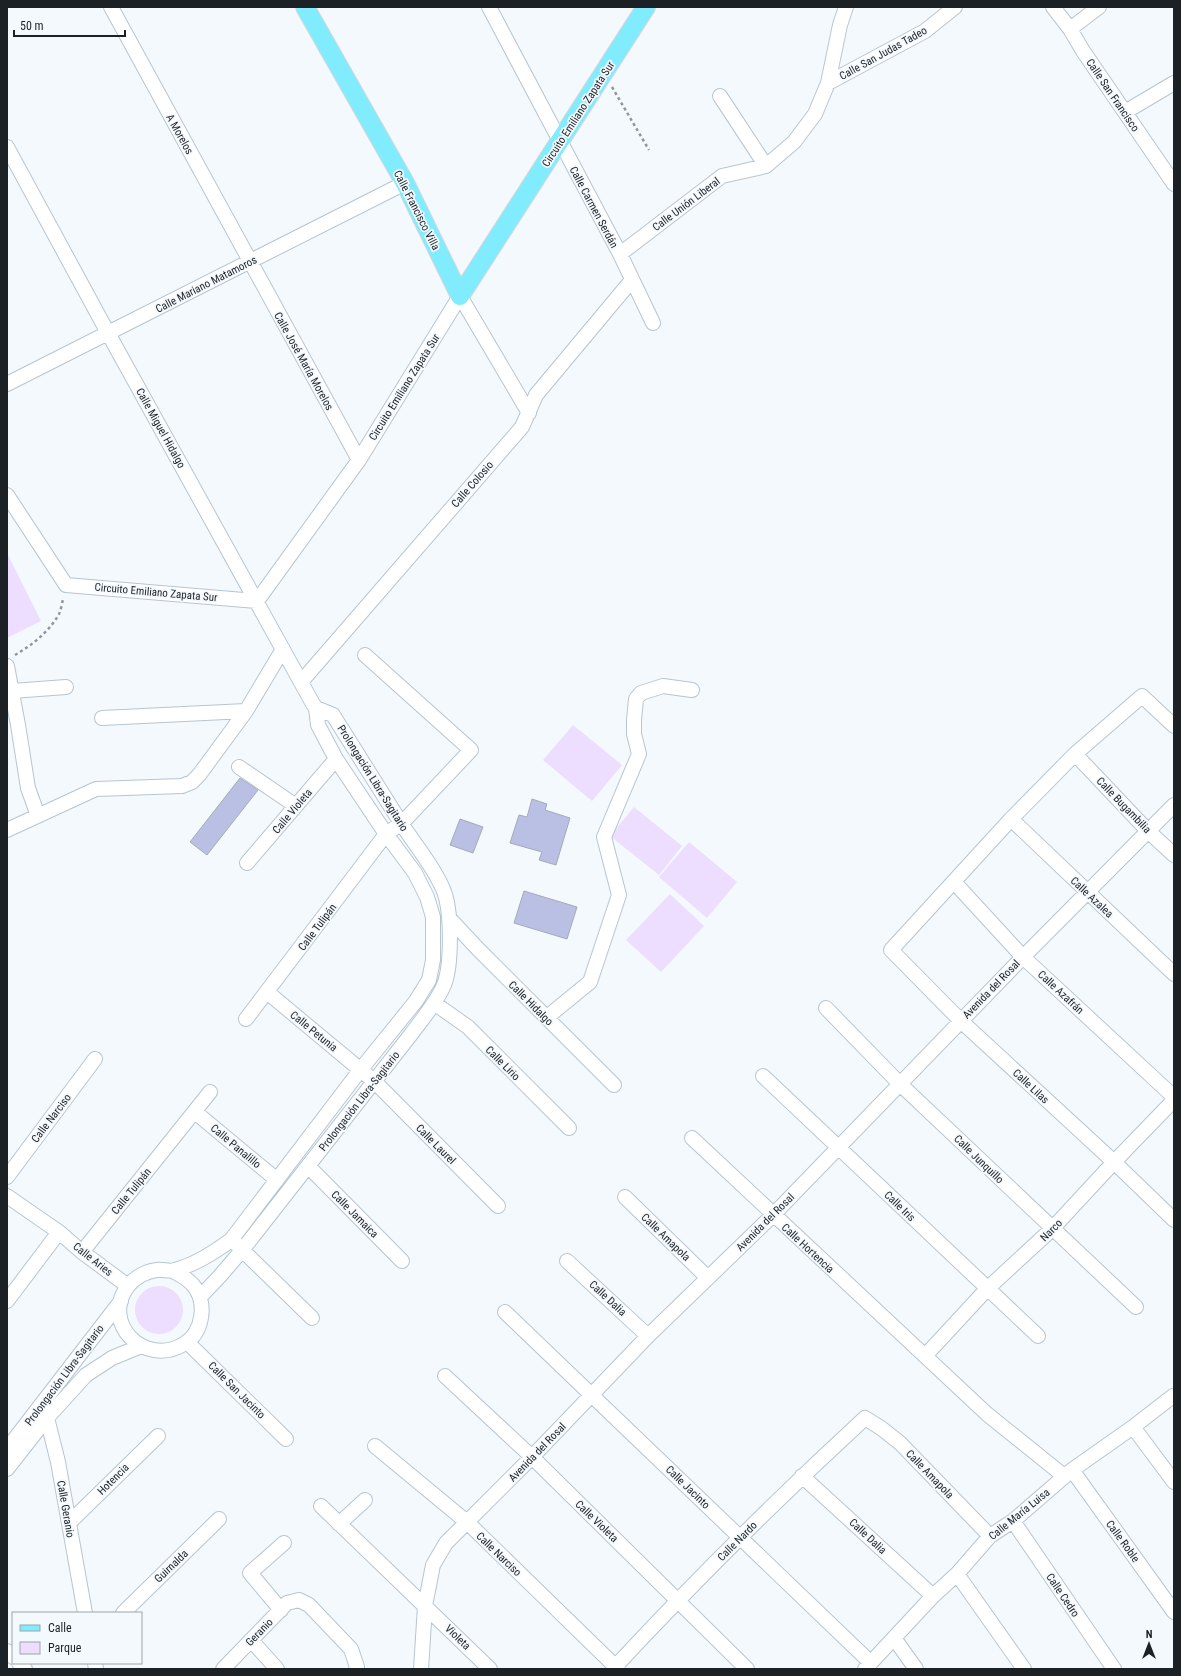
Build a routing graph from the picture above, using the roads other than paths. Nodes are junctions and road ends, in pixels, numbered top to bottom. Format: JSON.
{"nodes":[{"id":1,"x":111,"y":7,"type":"edge"},
{"id":2,"x":305,"y":7,"type":"edge"},
{"id":3,"x":489,"y":7,"type":"edge"},
{"id":4,"x":646,"y":7,"type":"edge"},
{"id":5,"x":846,"y":7,"type":"edge"},
{"id":6,"x":955,"y":7,"type":"edge"},
{"id":7,"x":1053,"y":7,"type":"edge"},
{"id":8,"x":1099,"y":7,"type":"edge"},
{"id":9,"x":1070,"y":29,"type":"junction"},
{"id":10,"x":1174,"y":82,"type":"edge"},
{"id":11,"x":828,"y":83,"type":"junction"},
{"id":12,"x":720,"y":96,"type":"dead end"},
{"id":13,"x":1125,"y":112,"type":"junction"},
{"id":14,"x":560,"y":142,"type":"junction"},
{"id":15,"x":7,"y":147,"type":"edge"},
{"id":16,"x":766,"y":166,"type":"junction"},
{"id":17,"x":405,"y":184,"type":"junction"},
{"id":18,"x":1174,"y":184,"type":"edge"},
{"id":19,"x":620,"y":254,"type":"junction"},
{"id":20,"x":250,"y":262,"type":"junction"},
{"id":21,"x":632,"y":280,"type":"junction"},
{"id":22,"x":460,"y":296,"type":"junction"},
{"id":23,"x":653,"y":323,"type":"dead end"},
{"id":24,"x":108,"y":333,"type":"junction"},
{"id":25,"x":7,"y":384,"type":"edge"},
{"id":26,"x":529,"y":414,"type":"junction"},
{"id":27,"x":359,"y":460,"type":"junction"},
{"id":28,"x":7,"y":495,"type":"edge"},
{"id":29,"x":257,"y":600,"type":"junction"},
{"id":30,"x":283,"y":649,"type":"junction"},
{"id":31,"x":365,"y":655,"type":"dead end"},
{"id":32,"x":10,"y":661,"type":"edge"},
{"id":33,"x":301,"y":682,"type":"junction"},
{"id":34,"x":66,"y":687,"type":"dead end"},
{"id":35,"x":692,"y":690,"type":"dead end"},
{"id":36,"x":12,"y":691,"type":"junction"},
{"id":37,"x":316,"y":708,"type":"junction"},
{"id":38,"x":246,"y":711,"type":"junction"},
{"id":39,"x":102,"y":718,"type":"dead end"},
{"id":40,"x":1174,"y":726,"type":"edge"},
{"id":41,"x":1075,"y":754,"type":"junction"},
{"id":42,"x":336,"y":758,"type":"junction"},
{"id":43,"x":239,"y":767,"type":"dead end"},
{"id":44,"x":1174,"y":805,"type":"edge"},
{"id":45,"x":296,"y":806,"type":"junction"},
{"id":46,"x":38,"y":816,"type":"junction"},
{"id":47,"x":1011,"y":819,"type":"junction"},
{"id":48,"x":402,"y":823,"type":"junction"},
{"id":49,"x":7,"y":830,"type":"edge"},
{"id":50,"x":1148,"y":831,"type":"junction"},
{"id":51,"x":386,"y":834,"type":"junction"},
{"id":52,"x":1174,"y":855,"type":"edge"},
{"id":53,"x":247,"y":863,"type":"dead end"},
{"id":54,"x":954,"y":882,"type":"junction"},
{"id":55,"x":1088,"y":893,"type":"junction"},
{"id":56,"x":450,"y":919,"type":"junction"},
{"id":57,"x":1023,"y":957,"type":"junction"},
{"id":58,"x":1174,"y":974,"type":"edge"},
{"id":59,"x":267,"y":992,"type":"junction"},
{"id":60,"x":434,"y":1002,"type":"junction"},
{"id":61,"x":826,"y":1008,"type":"dead end"},
{"id":62,"x":546,"y":1018,"type":"junction"},
{"id":63,"x":246,"y":1019,"type":"dead end"},
{"id":64,"x":961,"y":1021,"type":"junction"},
{"id":65,"x":95,"y":1059,"type":"dead end"},
{"id":66,"x":361,"y":1069,"type":"junction"},
{"id":67,"x":763,"y":1076,"type":"dead end"},
{"id":68,"x":374,"y":1081,"type":"junction"},
{"id":69,"x":900,"y":1084,"type":"junction"},
{"id":70,"x":614,"y":1085,"type":"dead end"},
{"id":71,"x":210,"y":1092,"type":"dead end"},
{"id":72,"x":1174,"y":1098,"type":"edge"},
{"id":73,"x":195,"y":1112,"type":"junction"},
{"id":74,"x":569,"y":1128,"type":"dead end"},
{"id":75,"x":692,"y":1138,"type":"dead end"},
{"id":76,"x":839,"y":1148,"type":"junction"},
{"id":77,"x":1114,"y":1162,"type":"junction"},
{"id":78,"x":308,"y":1166,"type":"junction"},
{"id":79,"x":7,"y":1177,"type":"edge"},
{"id":80,"x":277,"y":1180,"type":"junction"},
{"id":81,"x":7,"y":1196,"type":"edge"},
{"id":82,"x":625,"y":1197,"type":"dead end"},
{"id":83,"x":498,"y":1206,"type":"dead end"},
{"id":84,"x":773,"y":1215,"type":"junction"},
{"id":85,"x":1174,"y":1220,"type":"edge"},
{"id":86,"x":1052,"y":1229,"type":"junction"},
{"id":87,"x":59,"y":1232,"type":"junction"},
{"id":88,"x":231,"y":1240,"type":"junction"},
{"id":89,"x":242,"y":1249,"type":"junction"},
{"id":90,"x":82,"y":1252,"type":"junction"},
{"id":91,"x":402,"y":1261,"type":"dead end"},
{"id":92,"x":567,"y":1261,"type":"dead end"},
{"id":93,"x":173,"y":1271,"type":"junction"},
{"id":94,"x":708,"y":1278,"type":"junction"},
{"id":95,"x":128,"y":1286,"type":"junction"},
{"id":96,"x":987,"y":1289,"type":"junction"},
{"id":97,"x":200,"y":1297,"type":"junction"},
{"id":98,"x":121,"y":1300,"type":"junction"},
{"id":99,"x":7,"y":1301,"type":"edge"},
{"id":100,"x":1136,"y":1307,"type":"dead end"},
{"id":101,"x":505,"y":1312,"type":"dead end"},
{"id":102,"x":312,"y":1318,"type":"dead end"},
{"id":103,"x":648,"y":1336,"type":"junction"},
{"id":104,"x":1038,"y":1336,"type":"dead end"},
{"id":105,"x":187,"y":1342,"type":"junction"},
{"id":106,"x":140,"y":1346,"type":"junction"},
{"id":107,"x":925,"y":1356,"type":"junction"},
{"id":108,"x":445,"y":1376,"type":"dead end"},
{"id":109,"x":593,"y":1395,"type":"junction"},
{"id":110,"x":1173,"y":1396,"type":"edge"},
{"id":111,"x":44,"y":1412,"type":"junction"},
{"id":112,"x":865,"y":1418,"type":"joint"},
{"id":113,"x":1133,"y":1427,"type":"junction"},
{"id":114,"x":158,"y":1436,"type":"dead end"},
{"id":115,"x":286,"y":1439,"type":"dead end"},
{"id":116,"x":375,"y":1446,"type":"dead end"},
{"id":117,"x":7,"y":1449,"type":"edge"},
{"id":118,"x":532,"y":1457,"type":"junction"},
{"id":119,"x":7,"y":1469,"type":"edge"},
{"id":120,"x":1068,"y":1473,"type":"junction"},
{"id":121,"x":802,"y":1476,"type":"junction"},
{"id":122,"x":1174,"y":1482,"type":"edge"},
{"id":123,"x":365,"y":1500,"type":"dead end"},
{"id":124,"x":321,"y":1506,"type":"dead end"},
{"id":125,"x":219,"y":1519,"type":"dead end"},
{"id":126,"x":1013,"y":1521,"type":"junction"},
{"id":127,"x":69,"y":1523,"type":"junction"},
{"id":128,"x":468,"y":1523,"type":"junction"},
{"id":129,"x":339,"y":1524,"type":"junction"},
{"id":130,"x":990,"y":1536,"type":"junction"},
{"id":131,"x":741,"y":1538,"type":"junction"},
{"id":132,"x":284,"y":1543,"type":"dead end"},
{"id":133,"x":957,"y":1574,"type":"junction"},
{"id":134,"x":933,"y":1596,"type":"junction"},
{"id":135,"x":678,"y":1600,"type":"junction"},
{"id":136,"x":425,"y":1606,"type":"junction"},
{"id":137,"x":281,"y":1610,"type":"junction"},
{"id":138,"x":85,"y":1612,"type":"edge"},
{"id":139,"x":124,"y":1612,"type":"edge"},
{"id":140,"x":1174,"y":1612,"type":"edge"},
{"id":141,"x":894,"y":1638,"type":"junction"},
{"id":142,"x":251,"y":1640,"type":"junction"},
{"id":143,"x":868,"y":1666,"type":"edge"},
{"id":144,"x":226,"y":1668,"type":"edge"},
{"id":145,"x":616,"y":1668,"type":"edge"},
{"id":146,"x":277,"y":1669,"type":"edge"},
{"id":147,"x":356,"y":1669,"type":"edge"},
{"id":148,"x":421,"y":1669,"type":"edge"},
{"id":149,"x":490,"y":1669,"type":"edge"},
{"id":150,"x":747,"y":1669,"type":"edge"},
{"id":151,"x":916,"y":1669,"type":"edge"},
{"id":152,"x":1024,"y":1669,"type":"edge"},
{"id":153,"x":1114,"y":1669,"type":"edge"}],
"edges":[{"from":1,"to":20,"type":"street","name":"A Morelos"},
{"from":2,"to":17,"type":"main road","name":"Calle Francisco Villa"},
{"from":3,"to":14,"type":"street","name":"Calle Carmen Serdán"},
{"from":4,"to":14,"type":"main road","name":"Circuito Emiliano Zapata Sur"},
{"from":5,"to":11,"type":"street","name":"Calle Unión Liberal"},
{"from":6,"to":11,"type":"street","name":"Calle San Judas Tadeo"},
{"from":7,"to":9,"type":"street","name":"Calle San Francisco"},
{"from":8,"to":9,"type":"street"},
{"from":9,"to":13,"type":"street","name":"Calle San Francisco"},
{"from":10,"to":13,"type":"street"},
{"from":11,"to":16,"type":"street","name":"Calle Unión Liberal"},
{"from":12,"to":16,"type":"street"},
{"from":13,"to":18,"type":"street","name":"Calle San Francisco"},
{"from":14,"to":19,"type":"street","name":"Calle Carmen Serdán"},
{"from":14,"to":22,"type":"main road","name":"Circuito Emiliano Zapata Sur"},
{"from":15,"to":24,"type":"street","name":"Calle Miguel Hidalgo"},
{"from":16,"to":19,"type":"street","name":"Calle Unión Liberal"},
{"from":17,"to":20,"type":"street","name":"Calle Mariano Matamoros"},
{"from":17,"to":22,"type":"main road","name":"Calle Francisco Villa"},
{"from":19,"to":21,"type":"street","name":"Calle Carmen Serdán"},
{"from":20,"to":24,"type":"street","name":"Calle Mariano Matamoros"},
{"from":20,"to":27,"type":"street","name":"Calle José María Morelos"},
{"from":21,"to":23,"type":"street","name":"Calle Carmen Serdán"},
{"from":21,"to":26,"type":"street","name":"Calle Colosio"},
{"from":22,"to":26,"type":"street","name":"Calle Francisco Villa"},
{"from":22,"to":27,"type":"street","name":"Circuito Emiliano Zapata Sur"},
{"from":24,"to":25,"type":"street","name":"Calle Mariano Matamoros"},
{"from":24,"to":29,"type":"street","name":"Calle Miguel Hidalgo"},
{"from":26,"to":33,"type":"street","name":"Calle Colosio"},
{"from":27,"to":29,"type":"street","name":"Circuito Emiliano Zapata Sur"},
{"from":28,"to":29,"type":"street","name":"Circuito Emiliano Zapata Sur"},
{"from":29,"to":30,"type":"street","name":"Calle Miguel Hidalgo"},
{"from":30,"to":33,"type":"street","name":"Calle Miguel Hidalgo"},
{"from":30,"to":38,"type":"street"},
{"from":31,"to":48,"type":"street","name":"Calle Tulipán"},
{"from":32,"to":36,"type":"street"},
{"from":33,"to":37,"type":"street","name":"Calle Miguel Hidalgo"},
{"from":34,"to":36,"type":"street"},
{"from":35,"to":62,"type":"street"},
{"from":36,"to":46,"type":"street"},
{"from":37,"to":42,"type":"street","name":"Prolongación Libra-Sagitario"},
{"from":37,"to":48,"type":"street","name":"Prolongación Libra-Sagitario"},
{"from":38,"to":39,"type":"street"},
{"from":38,"to":46,"type":"street"},
{"from":40,"to":41,"type":"street"},
{"from":41,"to":47,"type":"street"},
{"from":41,"to":50,"type":"street","name":"Calle Bugambilia"},
{"from":42,"to":45,"type":"street","name":"Calle Violeta"},
{"from":42,"to":51,"type":"street","name":"Prolongación Libra-Sagitario"},
{"from":43,"to":45,"type":"street"},
{"from":44,"to":50,"type":"street","name":"Avenida del Rosal"},
{"from":45,"to":53,"type":"street","name":"Calle Violeta"},
{"from":46,"to":49,"type":"street"},
{"from":47,"to":54,"type":"street"},
{"from":47,"to":55,"type":"street","name":"Calle Azalea"},
{"from":48,"to":51,"type":"street","name":"Calle Tulipán"},
{"from":48,"to":56,"type":"street","name":"Prolongación Libra-Sagitario"},
{"from":50,"to":52,"type":"street","name":"Calle Bugambilia"},
{"from":50,"to":55,"type":"street","name":"Avenida del Rosal"},
{"from":51,"to":59,"type":"street","name":"Calle Tulipán"},
{"from":51,"to":66,"type":"street","name":"Prolongación Libra-Sagitario"},
{"from":54,"to":57,"type":"street","name":"Calle Azafrán"},
{"from":54,"to":64,"type":"street","name":"Calle Lilas"},
{"from":55,"to":57,"type":"street","name":"Avenida del Rosal"},
{"from":55,"to":58,"type":"street","name":"Calle Azalea"},
{"from":56,"to":60,"type":"street","name":"Prolongación Libra-Sagitario"},
{"from":56,"to":62,"type":"street","name":"Calle Hidalgo"},
{"from":57,"to":64,"type":"street","name":"Avenida del Rosal"},
{"from":57,"to":72,"type":"street","name":"Calle Azafrán"},
{"from":59,"to":63,"type":"street","name":"Calle Tulipán"},
{"from":59,"to":66,"type":"street","name":"Calle Petunia"},
{"from":60,"to":68,"type":"street","name":"Prolongación Libra-Sagitario"},
{"from":60,"to":74,"type":"street","name":"Calle Lirio"},
{"from":61,"to":69,"type":"street","name":"Calle Junquillo"},
{"from":62,"to":70,"type":"street","name":"Calle Hidalgo"},
{"from":64,"to":69,"type":"street","name":"Avenida del Rosal"},
{"from":64,"to":77,"type":"street","name":"Calle Lilas"},
{"from":65,"to":79,"type":"street","name":"Calle Narciso"},
{"from":66,"to":68,"type":"street","name":"Calle Petunia"},
{"from":66,"to":80,"type":"street","name":"Prolongación Libra-Sagitario"},
{"from":67,"to":76,"type":"street","name":"Calle Iris"},
{"from":68,"to":78,"type":"street","name":"Prolongación Libra-Sagitario"},
{"from":68,"to":83,"type":"street","name":"Calle Laurel"},
{"from":69,"to":76,"type":"street","name":"Avenida del Rosal"},
{"from":69,"to":86,"type":"street","name":"Calle Junquillo"},
{"from":71,"to":73,"type":"street","name":"Calle Tulipán"},
{"from":72,"to":77,"type":"street","name":"Narco"},
{"from":73,"to":80,"type":"street","name":"Calle Panalillo"},
{"from":73,"to":90,"type":"street","name":"Calle Tulipán"},
{"from":75,"to":84,"type":"street","name":"Calle Hortencia"},
{"from":76,"to":84,"type":"street","name":"Avenida del Rosal"},
{"from":76,"to":96,"type":"street","name":"Calle Iris"},
{"from":77,"to":85,"type":"street","name":"Calle Lilas"},
{"from":77,"to":86,"type":"street","name":"Narco"},
{"from":78,"to":89,"type":"street","name":"Prolongación Libra-Sagitario"},
{"from":78,"to":91,"type":"street","name":"Calle Jamaica"},
{"from":80,"to":88,"type":"street","name":"Prolongación Libra-Sagitario"},
{"from":81,"to":87,"type":"street","name":"Calle Aries"},
{"from":82,"to":94,"type":"street","name":"Calle Amapola"},
{"from":84,"to":94,"type":"street","name":"Avenida del Rosal"},
{"from":84,"to":107,"type":"street","name":"Calle Hortencia"},
{"from":86,"to":96,"type":"street","name":"Narco"},
{"from":86,"to":100,"type":"street","name":"Calle Junquillo"},
{"from":87,"to":90,"type":"street","name":"Calle Aries"},
{"from":87,"to":99,"type":"street"},
{"from":88,"to":89,"type":"street"},
{"from":88,"to":93,"type":"street","name":"Prolongación Libra-Sagitario"},
{"from":89,"to":97,"type":"street","name":"Prolongación Libra-Sagitario"},
{"from":89,"to":102,"type":"street"},
{"from":90,"to":95,"type":"street","name":"Calle Aries"},
{"from":92,"to":103,"type":"street","name":"Calle Dalia"},
{"from":93,"to":95,"type":"street"},
{"from":93,"to":97,"type":"street"},
{"from":94,"to":103,"type":"street","name":"Avenida del Rosal"},
{"from":95,"to":98,"type":"street"},
{"from":96,"to":104,"type":"street","name":"Calle Iris"},
{"from":96,"to":107,"type":"street","name":"Narco"},
{"from":97,"to":105,"type":"street"},
{"from":98,"to":106,"type":"street"},
{"from":98,"to":111,"type":"street","name":"Prolongación Libra-Sagitario"},
{"from":101,"to":109,"type":"street","name":"Calle Jacinto"},
{"from":103,"to":109,"type":"street","name":"Avenida del Rosal"},
{"from":105,"to":106,"type":"street"},
{"from":105,"to":115,"type":"street","name":"Calle San Jacinto"},
{"from":106,"to":111,"type":"street","name":"Prolongación Libra-Sagitario"},
{"from":107,"to":120,"type":"street"},
{"from":108,"to":118,"type":"street","name":"Calle Violeta"},
{"from":109,"to":118,"type":"street","name":"Avenida del Rosal"},
{"from":109,"to":131,"type":"street","name":"Calle Jacinto"},
{"from":110,"to":113,"type":"street","name":"Calle María Luisa"},
{"from":111,"to":117,"type":"street","name":"Prolongación Libra-Sagitario"},
{"from":111,"to":119,"type":"street","name":"Prolongación Libra-Sagitario"},
{"from":111,"to":127,"type":"street","name":"Calle Geranio"},
{"from":112,"to":121,"type":"street","name":"Calle Nardo"},
{"from":112,"to":130,"type":"street","name":"Calle Amapola"},
{"from":113,"to":120,"type":"street","name":"Calle María Luisa"},
{"from":113,"to":122,"type":"street"},
{"from":114,"to":127,"type":"street","name":"Hotencia"},
{"from":116,"to":128,"type":"street","name":"Calle Narciso"},
{"from":118,"to":128,"type":"street","name":"Avenida del Rosal"},
{"from":118,"to":135,"type":"street","name":"Calle Violeta"},
{"from":120,"to":126,"type":"street","name":"Calle María Luisa"},
{"from":120,"to":140,"type":"street","name":"Calle Roble"},
{"from":121,"to":131,"type":"street","name":"Calle Nardo"},
{"from":121,"to":134,"type":"street","name":"Calle Dalia"},
{"from":123,"to":129,"type":"street"},
{"from":124,"to":129,"type":"street","name":"Violeta"},
{"from":125,"to":139,"type":"street","name":"Guirnalda"},
{"from":126,"to":130,"type":"street","name":"Calle María Luisa"},
{"from":126,"to":153,"type":"street","name":"Calle Cedro"},
{"from":127,"to":138,"type":"street","name":"Calle Geranio"},
{"from":128,"to":136,"type":"street","name":"Avenida del Rosal"},
{"from":128,"to":145,"type":"street","name":"Calle Narciso"},
{"from":129,"to":136,"type":"street","name":"Violeta"},
{"from":130,"to":133,"type":"street","name":"Calle María Luisa"},
{"from":131,"to":135,"type":"street","name":"Calle Nardo"},
{"from":131,"to":143,"type":"street","name":"Calle Jacinto"},
{"from":132,"to":137,"type":"street"},
{"from":133,"to":134,"type":"street","name":"Calle María Luisa"},
{"from":133,"to":152,"type":"street"},
{"from":134,"to":141,"type":"street","name":"Calle María Luisa"},
{"from":135,"to":145,"type":"street","name":"Calle Nardo"},
{"from":135,"to":150,"type":"street","name":"Calle Violeta"},
{"from":136,"to":148,"type":"street","name":"Avenida del Rosal"},
{"from":136,"to":149,"type":"street","name":"Violeta"},
{"from":137,"to":142,"type":"street","name":"Geranio"},
{"from":137,"to":147,"type":"street","name":"Geranio"},
{"from":141,"to":143,"type":"street","name":"Calle María Luisa"},
{"from":141,"to":151,"type":"street"},
{"from":142,"to":144,"type":"street","name":"Geranio"},
{"from":142,"to":146,"type":"street"}]}
